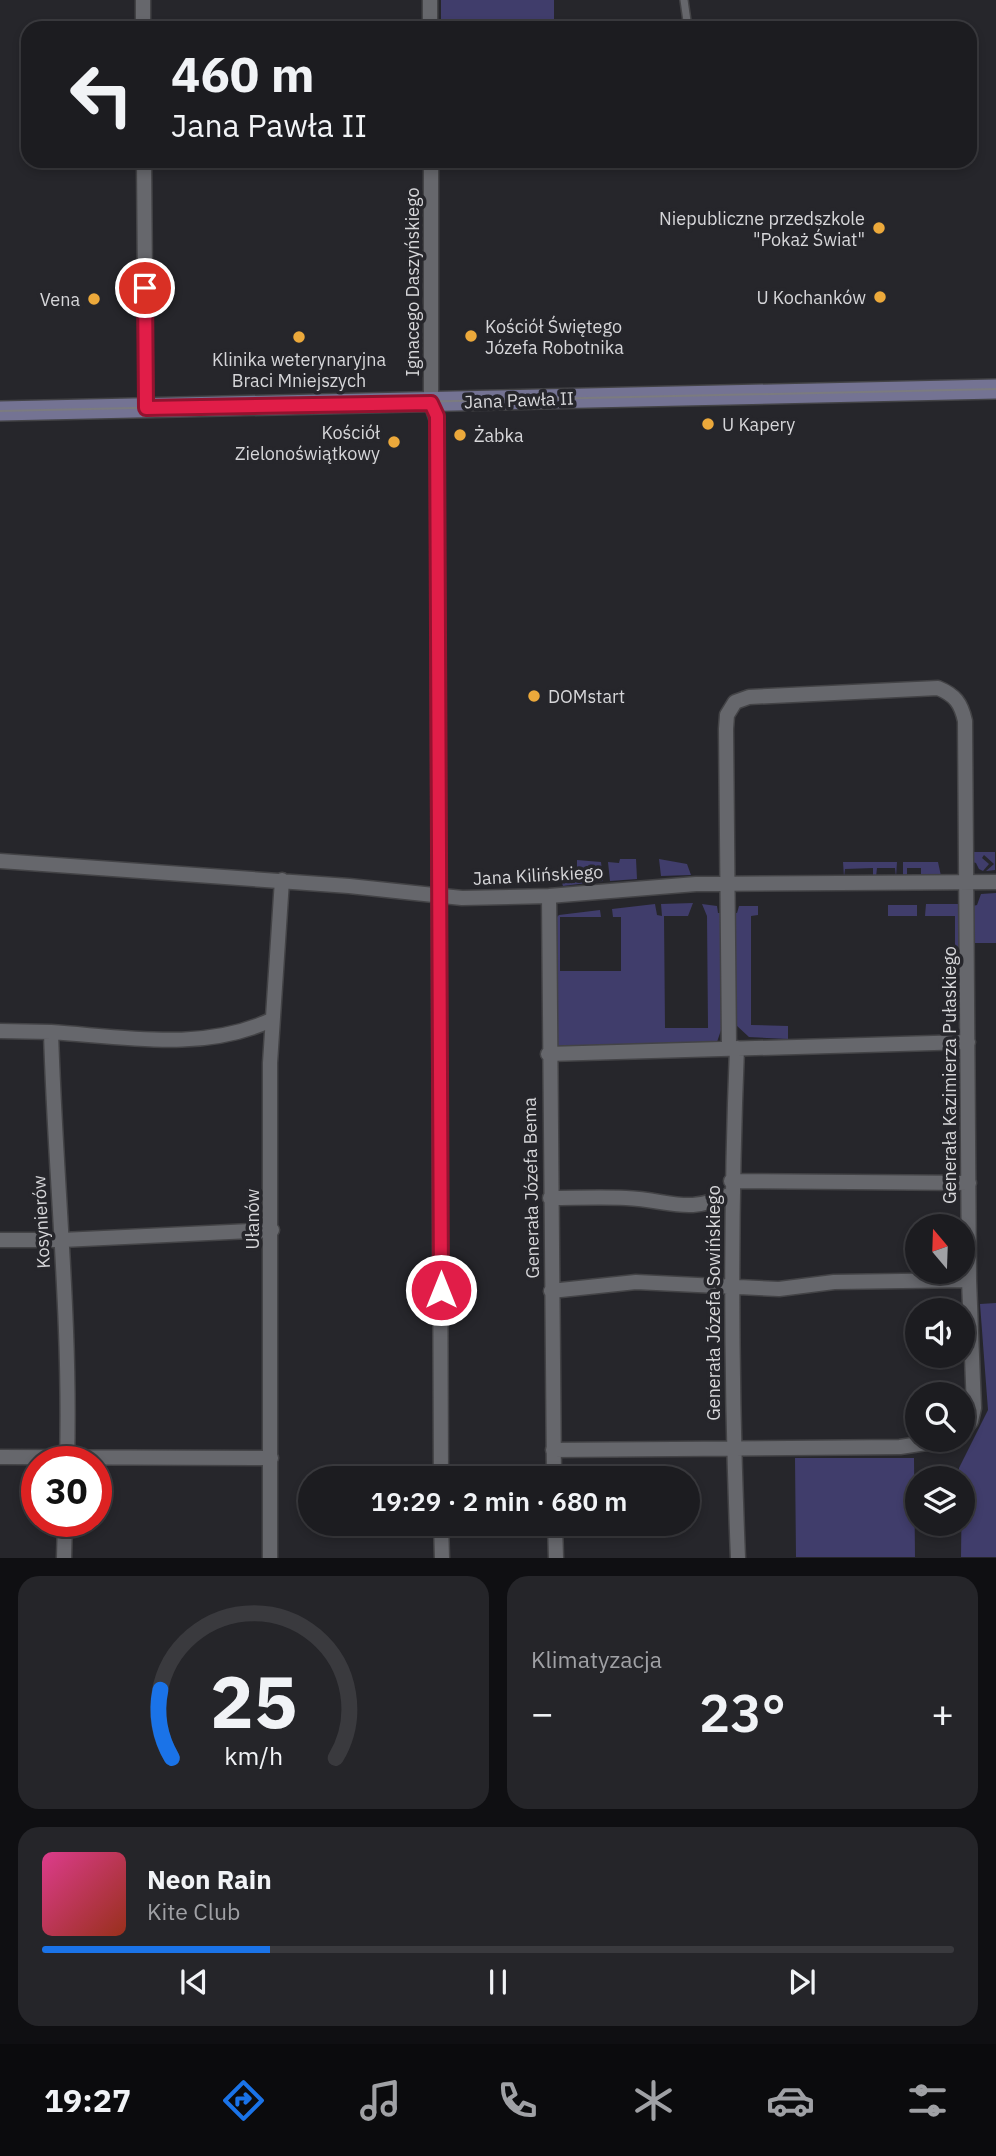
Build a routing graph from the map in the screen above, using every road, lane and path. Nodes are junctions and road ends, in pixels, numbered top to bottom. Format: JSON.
{"nodes":[{"id":1,"x":143,"y":0,"type":"edge"},
{"id":2,"x":430,"y":0,"type":"edge"},
{"id":3,"x":684,"y":0,"type":"edge"},
{"id":4,"x":143,"y":21,"type":"edge"},
{"id":5,"x":430,"y":21,"type":"edge"},
{"id":6,"x":687,"y":21,"type":"edge"},
{"id":7,"x":144,"y":168,"type":"edge"},
{"id":8,"x":430,"y":168,"type":"edge"},
{"id":9,"x":996,"y":389,"type":"edge"},
{"id":10,"x":431,"y":403,"type":"junction"},
{"id":11,"x":146,"y":408,"type":"junction"},
{"id":12,"x":0,"y":411,"type":"edge"},
{"id":13,"x":0,"y":861,"type":"edge"},
{"id":14,"x":282,"y":880,"type":"junction"},
{"id":15,"x":967,"y":882,"type":"junction"},
{"id":16,"x":996,"y":883,"type":"edge"},
{"id":17,"x":727,"y":884,"type":"junction"},
{"id":18,"x":550,"y":896,"type":"junction"},
{"id":19,"x":440,"y":897,"type":"junction"},
{"id":20,"x":271,"y":1020,"type":"junction"},
{"id":21,"x":0,"y":1031,"type":"edge"},
{"id":22,"x":51,"y":1032,"type":"junction"},
{"id":23,"x":968,"y":1042,"type":"junction"},
{"id":24,"x":733,"y":1048,"type":"junction"},
{"id":25,"x":548,"y":1054,"type":"junction"},
{"id":26,"x":969,"y":1183,"type":"junction"},
{"id":27,"x":731,"y":1188,"type":"junction"},
{"id":28,"x":550,"y":1198,"type":"junction"},
{"id":29,"x":969,"y":1214,"type":"edge"},
{"id":30,"x":272,"y":1230,"type":"junction"},
{"id":31,"x":0,"y":1240,"type":"edge"},
{"id":32,"x":62,"y":1240,"type":"junction"},
{"id":33,"x":905,"y":1281,"type":"edge"},
{"id":34,"x":969,"y":1284,"type":"edge"},
{"id":35,"x":732,"y":1285,"type":"junction"},
{"id":36,"x":551,"y":1291,"type":"junction"},
{"id":37,"x":973,"y":1382,"type":"edge"},
{"id":38,"x":67,"y":1446,"type":"edge"},
{"id":39,"x":905,"y":1446,"type":"edge"},
{"id":40,"x":553,"y":1450,"type":"junction"},
{"id":41,"x":733,"y":1450,"type":"junction"},
{"id":42,"x":0,"y":1457,"type":"edge"},
{"id":43,"x":21,"y":1458,"type":"edge"},
{"id":44,"x":271,"y":1458,"type":"junction"},
{"id":45,"x":112,"y":1459,"type":"edge"},
{"id":46,"x":441,"y":1466,"type":"edge"},
{"id":47,"x":554,"y":1466,"type":"edge"},
{"id":48,"x":442,"y":1536,"type":"edge"},
{"id":49,"x":555,"y":1536,"type":"edge"},
{"id":50,"x":65,"y":1537,"type":"edge"},
{"id":51,"x":64,"y":1558,"type":"edge"},
{"id":52,"x":270,"y":1558,"type":"edge"},
{"id":53,"x":442,"y":1558,"type":"edge"},
{"id":54,"x":556,"y":1558,"type":"edge"},
{"id":55,"x":738,"y":1558,"type":"edge"}],
"edges":[{"from":1,"to":4,"type":"street"},
{"from":2,"to":5,"type":"street"},
{"from":3,"to":6,"type":"lane"},
{"from":7,"to":11,"type":"street"},
{"from":8,"to":10,"type":"street","name":"Ignacego Daszyńskiego"},
{"from":9,"to":10,"type":"main road","name":"Jana Pawła II"},
{"from":10,"to":11,"type":"main road","name":"Jana Pawła II"},
{"from":10,"to":19,"type":"street","name":"Ignacego Daszyńskiego"},
{"from":11,"to":12,"type":"main road","name":"Jana Pawła II"},
{"from":13,"to":14,"type":"street","name":"Jana Kilińskiego"},
{"from":14,"to":19,"type":"street","name":"Jana Kilińskiego"},
{"from":14,"to":20,"type":"street","name":"Ułanów"},
{"from":15,"to":16,"type":"street","name":"Jana Kilińskiego"},
{"from":15,"to":17,"type":"street","name":"Jana Kilińskiego"},
{"from":15,"to":17,"type":"street","name":"Generała Kazimierza Pułaskiego"},
{"from":15,"to":23,"type":"street","name":"Generała Kazimierza Pułaskiego"},
{"from":17,"to":18,"type":"street","name":"Jana Kilińskiego"},
{"from":17,"to":24,"type":"street","name":"Generała Józefa Sowińskiego"},
{"from":18,"to":19,"type":"street","name":"Jana Kilińskiego"},
{"from":18,"to":25,"type":"street","name":"Generała Józefa Bema"},
{"from":19,"to":46,"type":"street","name":"Ignacego Daszyńskiego"},
{"from":20,"to":22,"type":"street"},
{"from":20,"to":30,"type":"street","name":"Ułanów"},
{"from":21,"to":22,"type":"street"},
{"from":22,"to":32,"type":"street","name":"Kosynierów"},
{"from":23,"to":24,"type":"street"},
{"from":23,"to":26,"type":"street","name":"Generała Kazimierza Pułaskiego"},
{"from":24,"to":25,"type":"street"},
{"from":24,"to":27,"type":"street","name":"Generała Józefa Sowińskiego"},
{"from":25,"to":28,"type":"street","name":"Generała Józefa Bema"},
{"from":26,"to":27,"type":"street"},
{"from":26,"to":29,"type":"street","name":"Generała Kazimierza Pułaskiego"},
{"from":27,"to":28,"type":"street"},
{"from":27,"to":35,"type":"street","name":"Generała Józefa Sowińskiego"},
{"from":28,"to":36,"type":"street","name":"Generała Józefa Bema"},
{"from":30,"to":32,"type":"street"},
{"from":30,"to":44,"type":"street","name":"Ułanów"},
{"from":31,"to":32,"type":"street"},
{"from":32,"to":38,"type":"street","name":"Kosynierów"},
{"from":33,"to":35,"type":"street"},
{"from":34,"to":37,"type":"street","name":"Generała Kazimierza Pułaskiego"},
{"from":35,"to":36,"type":"street"},
{"from":35,"to":41,"type":"street","name":"Generała Józefa Sowińskiego"},
{"from":36,"to":40,"type":"street","name":"Generała Józefa Bema"},
{"from":39,"to":41,"type":"street"},
{"from":40,"to":41,"type":"street"},
{"from":40,"to":47,"type":"street","name":"Generała Józefa Bema"},
{"from":41,"to":55,"type":"street","name":"Generała Józefa Sowińskiego"},
{"from":42,"to":43,"type":"street"},
{"from":44,"to":45,"type":"street"},
{"from":44,"to":52,"type":"street","name":"Ułanów"},
{"from":48,"to":53,"type":"street"},
{"from":49,"to":54,"type":"street"},
{"from":50,"to":51,"type":"street"}]}
